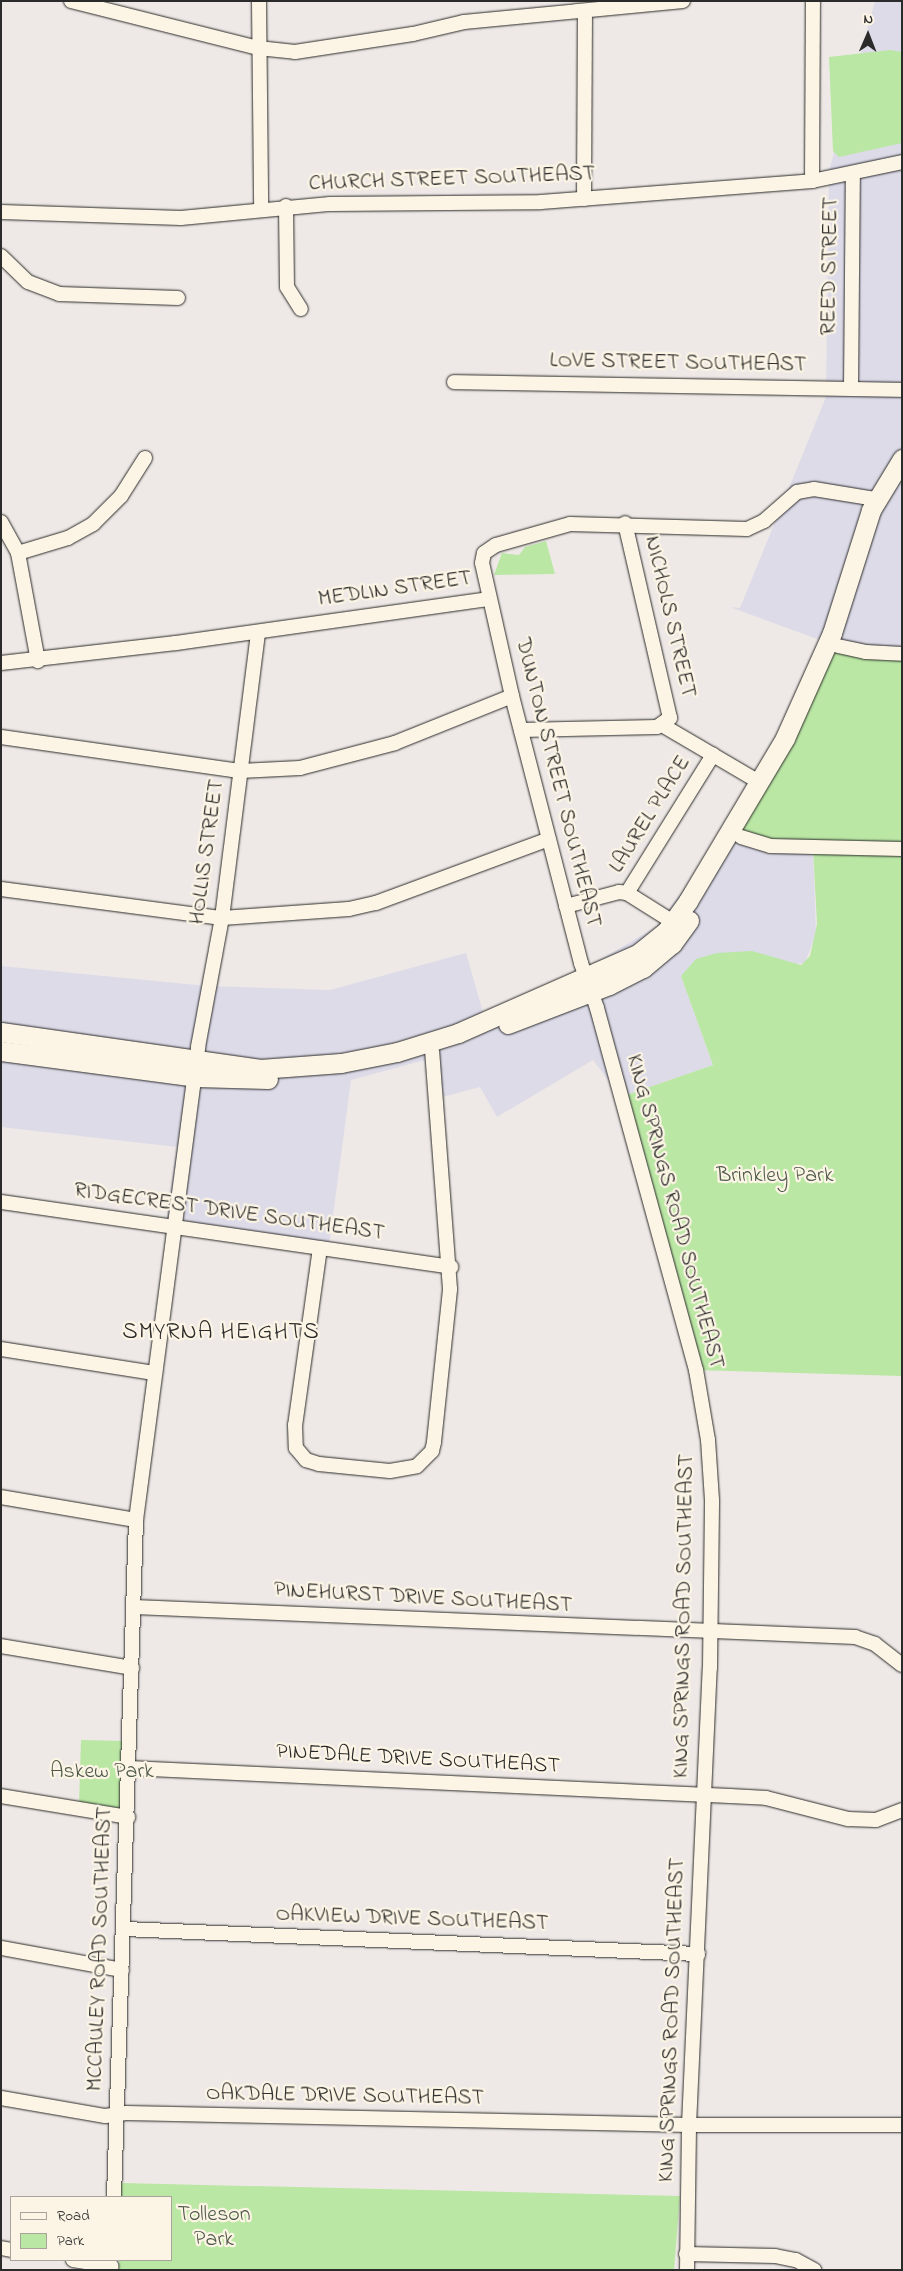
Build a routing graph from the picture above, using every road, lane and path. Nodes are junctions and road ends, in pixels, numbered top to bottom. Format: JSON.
{"nodes":[{"id":1,"x":259,"y":1,"type":"edge"},
{"id":2,"x":683,"y":1,"type":"edge"},
{"id":3,"x":813,"y":1,"type":"edge"},
{"id":4,"x":75,"y":2,"type":"edge"},
{"id":5,"x":585,"y":11,"type":"junction"},
{"id":6,"x":258,"y":48,"type":"junction"},
{"id":7,"x":902,"y":162,"type":"edge"},
{"id":8,"x":853,"y":174,"type":"junction"},
{"id":9,"x":812,"y":181,"type":"junction"},
{"id":10,"x":584,"y":199,"type":"junction"},
{"id":11,"x":286,"y":206,"type":"junction"},
{"id":12,"x":261,"y":209,"type":"junction"},
{"id":13,"x":1,"y":212,"type":"edge"},
{"id":14,"x":1,"y":256,"type":"edge"},
{"id":15,"x":178,"y":298,"type":"dead end"},
{"id":16,"x":301,"y":309,"type":"dead end"},
{"id":17,"x":454,"y":382,"type":"dead end"},
{"id":18,"x":850,"y":389,"type":"junction"},
{"id":19,"x":902,"y":390,"type":"edge"},
{"id":20,"x":145,"y":458,"type":"dead end"},
{"id":21,"x":902,"y":459,"type":"edge"},
{"id":22,"x":902,"y":475,"type":"edge"},
{"id":23,"x":876,"y":498,"type":"junction"},
{"id":24,"x":1,"y":522,"type":"edge"},
{"id":25,"x":625,"y":523,"type":"junction"},
{"id":26,"x":18,"y":553,"type":"junction"},
{"id":27,"x":488,"y":598,"type":"junction"},
{"id":28,"x":258,"y":632,"type":"junction"},
{"id":29,"x":838,"y":646,"type":"junction"},
{"id":30,"x":902,"y":654,"type":"edge"},
{"id":31,"x":38,"y":661,"type":"junction"},
{"id":32,"x":1,"y":663,"type":"edge"},
{"id":33,"x":512,"y":696,"type":"junction"},
{"id":34,"x":662,"y":725,"type":"junction"},
{"id":35,"x":521,"y":730,"type":"junction"},
{"id":36,"x":1,"y":737,"type":"edge"},
{"id":37,"x":713,"y":756,"type":"junction"},
{"id":38,"x":240,"y":771,"type":"junction"},
{"id":39,"x":760,"y":782,"type":"junction"},
{"id":40,"x":741,"y":837,"type":"junction"},
{"id":41,"x":549,"y":839,"type":"junction"},
{"id":42,"x":902,"y":849,"type":"edge"},
{"id":43,"x":1,"y":889,"type":"edge"},
{"id":44,"x":627,"y":893,"type":"junction"},
{"id":45,"x":566,"y":906,"type":"junction"},
{"id":46,"x":222,"y":918,"type":"junction"},
{"id":47,"x":673,"y":922,"type":"junction"},
{"id":48,"x":589,"y":985,"type":"junction"},
{"id":49,"x":1,"y":1032,"type":"edge"},
{"id":50,"x":1,"y":1051,"type":"edge"},
{"id":51,"x":432,"y":1052,"type":"junction"},
{"id":52,"x":196,"y":1068,"type":"junction"},
{"id":53,"x":1,"y":1202,"type":"edge"},
{"id":54,"x":176,"y":1226,"type":"junction"},
{"id":55,"x":320,"y":1248,"type":"junction"},
{"id":56,"x":451,"y":1267,"type":"junction"},
{"id":57,"x":1,"y":1349,"type":"edge"},
{"id":58,"x":155,"y":1373,"type":"junction"},
{"id":59,"x":1,"y":1497,"type":"edge"},
{"id":60,"x":136,"y":1520,"type":"junction"},
{"id":61,"x":134,"y":1606,"type":"junction"},
{"id":62,"x":711,"y":1633,"type":"junction"},
{"id":63,"x":1,"y":1646,"type":"edge"},
{"id":64,"x":902,"y":1665,"type":"edge"},
{"id":65,"x":132,"y":1668,"type":"junction"},
{"id":66,"x":129,"y":1768,"type":"junction"},
{"id":67,"x":704,"y":1794,"type":"junction"},
{"id":68,"x":1,"y":1796,"type":"edge"},
{"id":69,"x":902,"y":1810,"type":"edge"},
{"id":70,"x":128,"y":1817,"type":"junction"},
{"id":71,"x":125,"y":1929,"type":"junction"},
{"id":72,"x":1,"y":1948,"type":"edge"},
{"id":73,"x":698,"y":1954,"type":"junction"},
{"id":74,"x":122,"y":1970,"type":"junction"},
{"id":75,"x":1,"y":2098,"type":"edge"},
{"id":76,"x":116,"y":2114,"type":"junction"},
{"id":77,"x":689,"y":2125,"type":"junction"},
{"id":78,"x":902,"y":2125,"type":"edge"},
{"id":79,"x":114,"y":2196,"type":"edge"},
{"id":80,"x":686,"y":2254,"type":"junction"},
{"id":81,"x":80,"y":2261,"type":"edge"},
{"id":82,"x":112,"y":2265,"type":"edge"},
{"id":83,"x":687,"y":2270,"type":"edge"},
{"id":84,"x":814,"y":2270,"type":"edge"}],
"edges":[{"from":1,"to":6,"type":"street"},
{"from":2,"to":5,"type":"street"},
{"from":3,"to":9,"type":"street","name":"REED STREET"},
{"from":4,"to":6,"type":"street"},
{"from":5,"to":6,"type":"street"},
{"from":5,"to":10,"type":"street"},
{"from":6,"to":12,"type":"street"},
{"from":7,"to":8,"type":"street","name":"CHURCH STREET SOUTHEAST"},
{"from":8,"to":9,"type":"street","name":"CHURCH STREET SOUTHEAST"},
{"from":8,"to":18,"type":"street","name":"REED STREET"},
{"from":9,"to":10,"type":"street","name":"CHURCH STREET SOUTHEAST"},
{"from":10,"to":11,"type":"street","name":"CHURCH STREET SOUTHEAST"},
{"from":11,"to":12,"type":"street","name":"CHURCH STREET SOUTHEAST"},
{"from":11,"to":16,"type":"street"},
{"from":12,"to":13,"type":"street","name":"CHURCH STREET SOUTHEAST"},
{"from":14,"to":15,"type":"street"},
{"from":17,"to":18,"type":"street","name":"LOVE STREET SOUTHEAST"},
{"from":18,"to":19,"type":"street","name":"LOVE STREET SOUTHEAST"},
{"from":20,"to":26,"type":"street"},
{"from":21,"to":23,"type":"main road"},
{"from":22,"to":29,"type":"main road"},
{"from":23,"to":25,"type":"street","name":"MEDLIN STREET"},
{"from":23,"to":39,"type":"main road"},
{"from":24,"to":26,"type":"street"},
{"from":25,"to":27,"type":"street","name":"MEDLIN STREET"},
{"from":25,"to":34,"type":"street","name":"NICHOLS STREET"},
{"from":26,"to":31,"type":"street"},
{"from":27,"to":28,"type":"street","name":"MEDLIN STREET"},
{"from":27,"to":33,"type":"street","name":"DUNTON STREET SOUTHEAST"},
{"from":28,"to":31,"type":"street","name":"MEDLIN STREET"},
{"from":28,"to":38,"type":"street","name":"HOLLIS STREET"},
{"from":29,"to":30,"type":"street"},
{"from":29,"to":40,"type":"main road"},
{"from":31,"to":32,"type":"street","name":"MEDLIN STREET"},
{"from":33,"to":35,"type":"street","name":"DUNTON STREET SOUTHEAST"},
{"from":33,"to":38,"type":"street"},
{"from":34,"to":35,"type":"street","name":"NICHOLS STREET"},
{"from":34,"to":37,"type":"street"},
{"from":35,"to":41,"type":"street","name":"DUNTON STREET SOUTHEAST"},
{"from":36,"to":38,"type":"street"},
{"from":37,"to":39,"type":"street"},
{"from":37,"to":44,"type":"street","name":"LAUREL PLACE"},
{"from":38,"to":46,"type":"street","name":"HOLLIS STREET"},
{"from":39,"to":47,"type":"main road"},
{"from":40,"to":42,"type":"street"},
{"from":40,"to":48,"type":"main road"},
{"from":41,"to":45,"type":"street","name":"DUNTON STREET SOUTHEAST"},
{"from":41,"to":46,"type":"street"},
{"from":43,"to":46,"type":"street"},
{"from":44,"to":45,"type":"street","name":"LAUREL PLACE"},
{"from":44,"to":47,"type":"street"},
{"from":45,"to":48,"type":"street","name":"DUNTON STREET SOUTHEAST"},
{"from":46,"to":52,"type":"street","name":"HOLLIS STREET"},
{"from":47,"to":48,"type":"main road"},
{"from":48,"to":51,"type":"main road"},
{"from":48,"to":52,"type":"main road"},
{"from":48,"to":62,"type":"street","name":"KING SPRINGS ROAD SOUTHEAST"},
{"from":49,"to":52,"type":"main road"},
{"from":50,"to":52,"type":"main road"},
{"from":51,"to":52,"type":"main road"},
{"from":51,"to":56,"type":"street"},
{"from":52,"to":54,"type":"street","name":"MCCAULEY ROAD SOUTHEAST"},
{"from":53,"to":54,"type":"street","name":"RIDGECREST DRIVE SOUTHEAST"},
{"from":54,"to":55,"type":"street","name":"RIDGECREST DRIVE SOUTHEAST"},
{"from":54,"to":58,"type":"street","name":"MCCAULEY ROAD SOUTHEAST"},
{"from":55,"to":56,"type":"street","name":"RIDGECREST DRIVE SOUTHEAST"},
{"from":55,"to":56,"type":"street"},
{"from":57,"to":58,"type":"street"},
{"from":58,"to":60,"type":"street","name":"MCCAULEY ROAD SOUTHEAST"},
{"from":59,"to":60,"type":"street"},
{"from":60,"to":61,"type":"street","name":"MCCAULEY ROAD SOUTHEAST"},
{"from":61,"to":62,"type":"street","name":"PINEHURST DRIVE SOUTHEAST"},
{"from":61,"to":65,"type":"street","name":"MCCAULEY ROAD SOUTHEAST"},
{"from":62,"to":64,"type":"street","name":"PINEHURST DRIVE SOUTHEAST"},
{"from":62,"to":67,"type":"street","name":"KING SPRINGS ROAD SOUTHEAST"},
{"from":63,"to":65,"type":"street"},
{"from":65,"to":66,"type":"street","name":"MCCAULEY ROAD SOUTHEAST"},
{"from":66,"to":67,"type":"street","name":"PINEDALE DRIVE SOUTHEAST"},
{"from":66,"to":70,"type":"street","name":"MCCAULEY ROAD SOUTHEAST"},
{"from":67,"to":69,"type":"street","name":"PINEDALE DRIVE SOUTHEAST"},
{"from":67,"to":73,"type":"street","name":"KING SPRINGS ROAD SOUTHEAST"},
{"from":68,"to":70,"type":"street"},
{"from":70,"to":71,"type":"street","name":"MCCAULEY ROAD SOUTHEAST"},
{"from":71,"to":73,"type":"street","name":"OAKVIEW DRIVE SOUTHEAST"},
{"from":71,"to":74,"type":"street","name":"MCCAULEY ROAD SOUTHEAST"},
{"from":72,"to":74,"type":"street"},
{"from":73,"to":77,"type":"street","name":"KING SPRINGS ROAD SOUTHEAST"},
{"from":74,"to":76,"type":"street","name":"MCCAULEY ROAD SOUTHEAST"},
{"from":75,"to":76,"type":"street","name":"OAKDALE DRIVE SOUTHEAST"},
{"from":76,"to":77,"type":"street","name":"OAKDALE DRIVE SOUTHEAST"},
{"from":76,"to":79,"type":"street","name":"MCCAULEY ROAD SOUTHEAST"},
{"from":77,"to":78,"type":"street","name":"OAKDALE DRIVE SOUTHEAST"},
{"from":77,"to":80,"type":"street","name":"KING SPRINGS ROAD SOUTHEAST"},
{"from":80,"to":83,"type":"street","name":"KING SPRINGS ROAD SOUTHEAST"},
{"from":80,"to":84,"type":"street"},
{"from":81,"to":82,"type":"street"}]}
